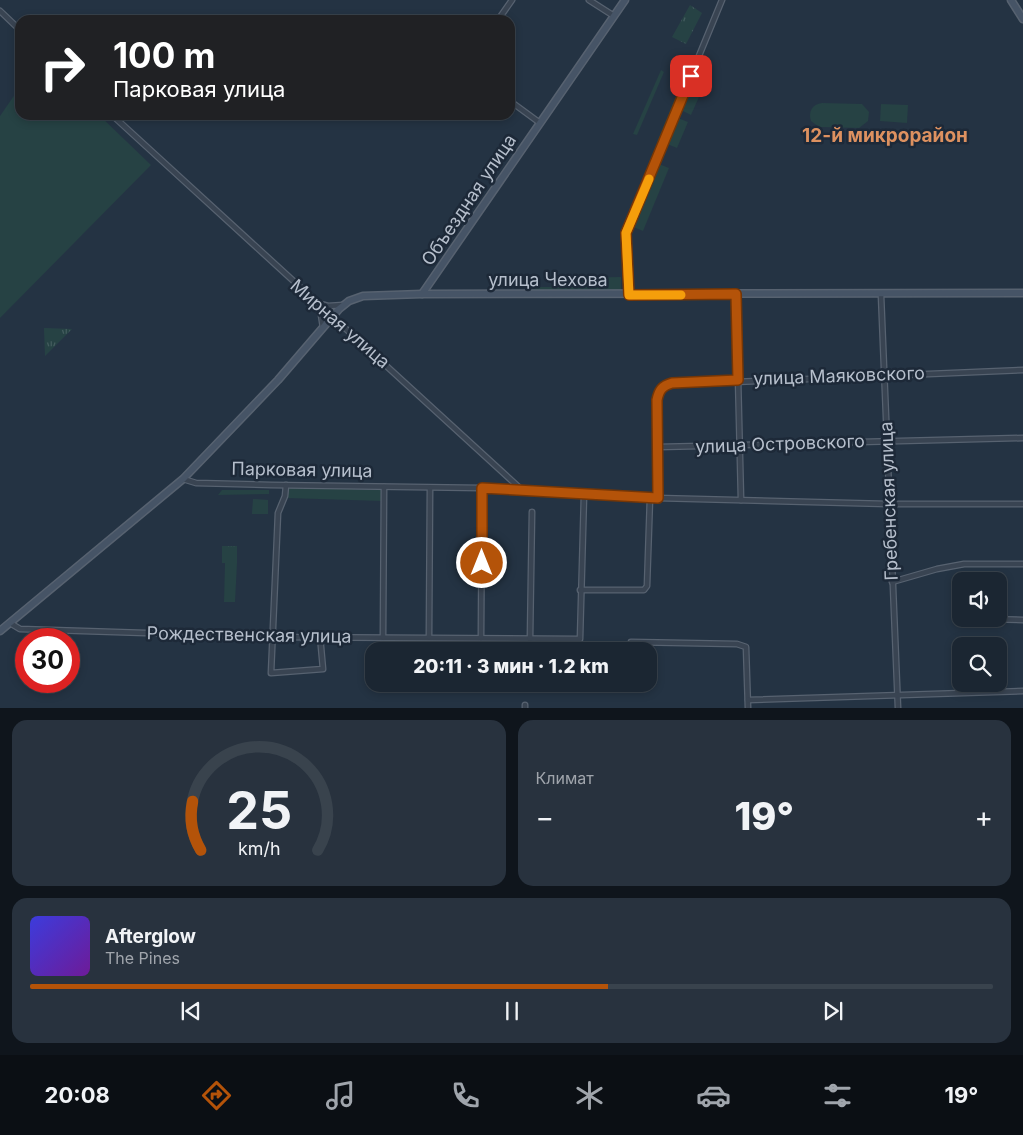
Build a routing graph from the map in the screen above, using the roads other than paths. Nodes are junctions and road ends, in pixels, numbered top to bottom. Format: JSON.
{"nodes":[{"id":1,"x":512,"y":0,"type":"edge"},
{"id":2,"x":589,"y":0,"type":"edge"},
{"id":3,"x":626,"y":0,"type":"edge"},
{"id":4,"x":722,"y":0,"type":"edge"},
{"id":5,"x":1011,"y":0,"type":"edge"},
{"id":6,"x":0,"y":11,"type":"edge"},
{"id":7,"x":502,"y":15,"type":"edge"},
{"id":8,"x":614,"y":16,"type":"junction"},
{"id":9,"x":1023,"y":19,"type":"edge"},
{"id":10,"x":15,"y":25,"type":"edge"},
{"id":11,"x":515,"y":105,"type":"edge"},
{"id":12,"x":117,"y":120,"type":"edge"},
{"id":13,"x":540,"y":123,"type":"junction"},
{"id":14,"x":1023,"y":293,"type":"edge"},
{"id":15,"x":422,"y":294,"type":"junction"},
{"id":16,"x":736,"y":294,"type":"junction"},
{"id":17,"x":629,"y":295,"type":"junction"},
{"id":18,"x":880,"y":295,"type":"junction"},
{"id":19,"x":313,"y":302,"type":"junction"},
{"id":20,"x":343,"y":305,"type":"junction"},
{"id":21,"x":332,"y":317,"type":"junction"},
{"id":22,"x":323,"y":328,"type":"junction"},
{"id":23,"x":1023,"y":370,"type":"edge"},
{"id":24,"x":884,"y":375,"type":"junction"},
{"id":25,"x":738,"y":380,"type":"junction"},
{"id":26,"x":1023,"y":438,"type":"edge"},
{"id":27,"x":886,"y":440,"type":"junction"},
{"id":28,"x":740,"y":445,"type":"junction"},
{"id":29,"x":658,"y":447,"type":"junction"},
{"id":30,"x":183,"y":479,"type":"junction"},
{"id":31,"x":286,"y":485,"type":"junction"},
{"id":32,"x":384,"y":487,"type":"junction"},
{"id":33,"x":430,"y":488,"type":"junction"},
{"id":34,"x":482,"y":488,"type":"junction"},
{"id":35,"x":522,"y":491,"type":"junction"},
{"id":36,"x":584,"y":495,"type":"junction"},
{"id":37,"x":650,"y":498,"type":"junction"},
{"id":38,"x":658,"y":498,"type":"junction"},
{"id":39,"x":741,"y":500,"type":"junction"},
{"id":40,"x":888,"y":504,"type":"junction"},
{"id":41,"x":1023,"y":504,"type":"edge"},
{"id":42,"x":532,"y":512,"type":"dead end"},
{"id":43,"x":1023,"y":564,"type":"edge"},
{"id":44,"x":892,"y":582,"type":"junction"},
{"id":45,"x":580,"y":590,"type":"junction"},
{"id":46,"x":1007,"y":620,"type":"edge"},
{"id":47,"x":1023,"y":620,"type":"edge"},
{"id":48,"x":10,"y":623,"type":"junction"},
{"id":49,"x":0,"y":631,"type":"edge"},
{"id":50,"x":320,"y":636,"type":"junction"},
{"id":51,"x":272,"y":637,"type":"junction"},
{"id":52,"x":383,"y":637,"type":"junction"},
{"id":53,"x":429,"y":637,"type":"junction"},
{"id":54,"x":481,"y":638,"type":"junction"},
{"id":55,"x":530,"y":639,"type":"junction"},
{"id":56,"x":657,"y":642,"type":"edge"},
{"id":57,"x":1023,"y":691,"type":"edge"},
{"id":58,"x":897,"y":695,"type":"junction"},
{"id":59,"x":748,"y":700,"type":"junction"},
{"id":60,"x":748,"y":708,"type":"edge"},
{"id":61,"x":898,"y":708,"type":"edge"}],
"edges":[{"from":1,"to":7,"type":"street"},
{"from":2,"to":8,"type":"street"},
{"from":3,"to":8,"type":"main road","name":"Объездная улица"},
{"from":4,"to":17,"type":"street"},
{"from":5,"to":9,"type":"main road"},
{"from":6,"to":10,"type":"street"},
{"from":8,"to":13,"type":"main road","name":"Объездная улица"},
{"from":11,"to":13,"type":"street"},
{"from":12,"to":19,"type":"street","name":"Мирная улица"},
{"from":13,"to":15,"type":"main road","name":"Объездная улица"},
{"from":14,"to":18,"type":"main road","name":"улица Чехова"},
{"from":15,"to":17,"type":"main road","name":"улица Чехова"},
{"from":15,"to":20,"type":"main road","name":"улица Чехова"},
{"from":16,"to":17,"type":"main road","name":"улица Чехова"},
{"from":16,"to":18,"type":"main road","name":"улица Чехова"},
{"from":16,"to":25,"type":"street"},
{"from":18,"to":24,"type":"street","name":"Гребенская улица"},
{"from":19,"to":20,"type":"street"},
{"from":19,"to":21,"type":"street","name":"Мирная улица"},
{"from":19,"to":22,"type":"street"},
{"from":20,"to":21,"type":"main road","name":"улица Чехова"},
{"from":21,"to":22,"type":"main road","name":"улица Чехова"},
{"from":21,"to":35,"type":"street","name":"Мирная улица"},
{"from":22,"to":30,"type":"main road","name":"улица Чехова"},
{"from":23,"to":24,"type":"street","name":"улица Маяковского"},
{"from":24,"to":25,"type":"street","name":"улица Маяковского"},
{"from":24,"to":27,"type":"street","name":"Гребенская улица"},
{"from":25,"to":28,"type":"street"},
{"from":25,"to":29,"type":"street","name":"улица Маяковского"},
{"from":26,"to":27,"type":"street","name":"улица Островского"},
{"from":27,"to":28,"type":"street","name":"улица Островского"},
{"from":27,"to":40,"type":"street","name":"Гребенская улица"},
{"from":28,"to":29,"type":"street","name":"улица Островского"},
{"from":28,"to":39,"type":"street"},
{"from":29,"to":38,"type":"street"},
{"from":30,"to":31,"type":"street","name":"Парковая улица"},
{"from":30,"to":48,"type":"main road"},
{"from":31,"to":32,"type":"street","name":"Парковая улица"},
{"from":31,"to":51,"type":"street"},
{"from":32,"to":33,"type":"street","name":"Парковая улица"},
{"from":32,"to":52,"type":"street"},
{"from":33,"to":34,"type":"street","name":"Парковая улица"},
{"from":33,"to":53,"type":"street"},
{"from":34,"to":35,"type":"street","name":"Парковая улица"},
{"from":34,"to":54,"type":"street"},
{"from":35,"to":36,"type":"street","name":"Парковая улица"},
{"from":36,"to":37,"type":"street","name":"Парковая улица"},
{"from":36,"to":45,"type":"street"},
{"from":37,"to":38,"type":"street","name":"Парковая улица"},
{"from":37,"to":45,"type":"street"},
{"from":38,"to":39,"type":"street","name":"Парковая улица"},
{"from":39,"to":40,"type":"street","name":"Парковая улица"},
{"from":40,"to":41,"type":"street","name":"Парковая улица"},
{"from":40,"to":44,"type":"street","name":"Гребенская улица"},
{"from":42,"to":55,"type":"street"},
{"from":43,"to":44,"type":"street"},
{"from":44,"to":58,"type":"street","name":"Гребенская улица"},
{"from":45,"to":55,"type":"street","name":"Рождественская улица"},
{"from":46,"to":47,"type":"street"},
{"from":48,"to":49,"type":"main road"},
{"from":48,"to":51,"type":"street","name":"Рождественская улица"},
{"from":50,"to":51,"type":"street","name":"Рождественская улица"},
{"from":50,"to":51,"type":"street","name":"Рождественская улица"},
{"from":50,"to":52,"type":"street","name":"Рождественская улица"},
{"from":52,"to":53,"type":"street","name":"Рождественская улица"},
{"from":53,"to":54,"type":"street","name":"Рождественская улица"},
{"from":54,"to":55,"type":"street","name":"Рождественская улица"},
{"from":56,"to":59,"type":"street"},
{"from":57,"to":58,"type":"street"},
{"from":58,"to":59,"type":"street"},
{"from":58,"to":61,"type":"street","name":"Гребенская улица"},
{"from":59,"to":60,"type":"street"}]}
